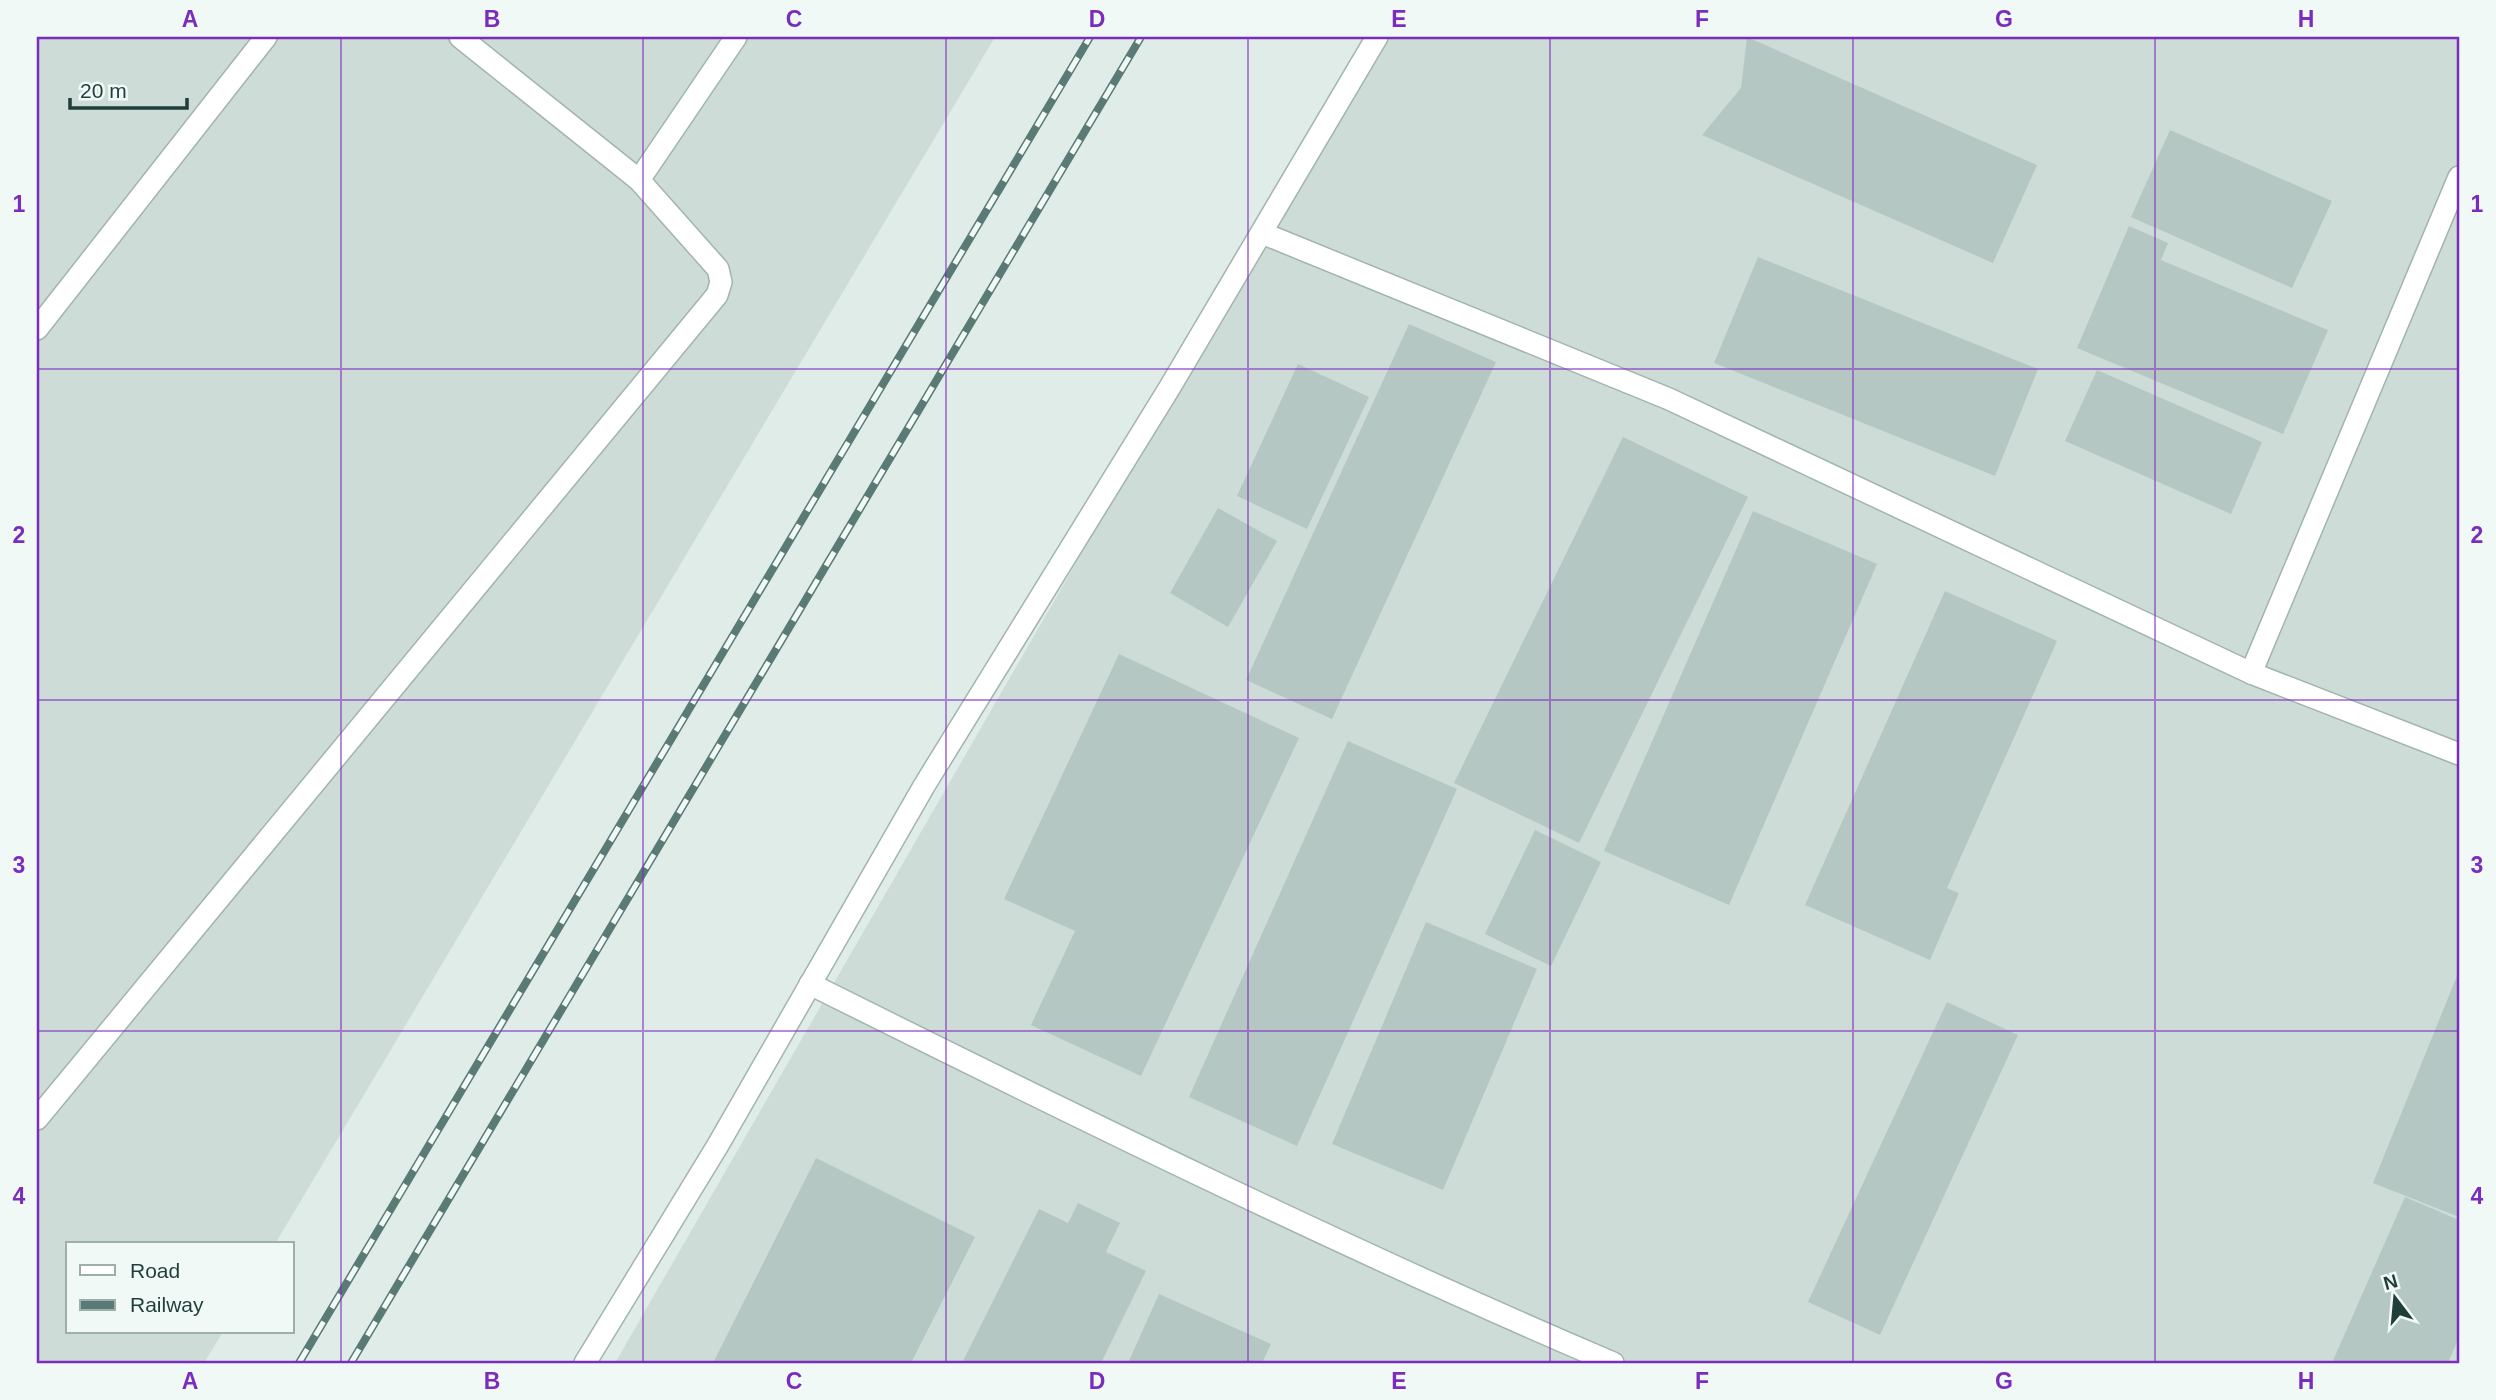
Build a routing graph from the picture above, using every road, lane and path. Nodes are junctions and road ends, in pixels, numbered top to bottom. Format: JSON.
{"nodes":[{"id":1,"x":266,"y":37,"type":"edge"},
{"id":2,"x":460,"y":37,"type":"edge"},
{"id":3,"x":736,"y":37,"type":"edge"},
{"id":4,"x":1377,"y":37,"type":"edge"},
{"id":5,"x":2459,"y":177,"type":"edge"},
{"id":6,"x":639,"y":180,"type":"junction"},
{"id":7,"x":1262,"y":233,"type":"junction"},
{"id":8,"x":37,"y":329,"type":"edge"},
{"id":9,"x":2251,"y":673,"type":"junction"},
{"id":10,"x":2459,"y":754,"type":"edge"},
{"id":11,"x":810,"y":984,"type":"junction"},
{"id":12,"x":37,"y":1119,"type":"edge"},
{"id":13,"x":585,"y":1363,"type":"edge"},
{"id":14,"x":1613,"y":1363,"type":"edge"}],
"edges":[{"from":1,"to":8,"type":"street"},
{"from":2,"to":6,"type":"street"},
{"from":3,"to":6,"type":"street"},
{"from":4,"to":7,"type":"street"},
{"from":5,"to":9,"type":"street"},
{"from":6,"to":12,"type":"street"},
{"from":7,"to":9,"type":"street"},
{"from":7,"to":11,"type":"street"},
{"from":9,"to":10,"type":"street"},
{"from":11,"to":13,"type":"street"},
{"from":11,"to":14,"type":"street"}]}
